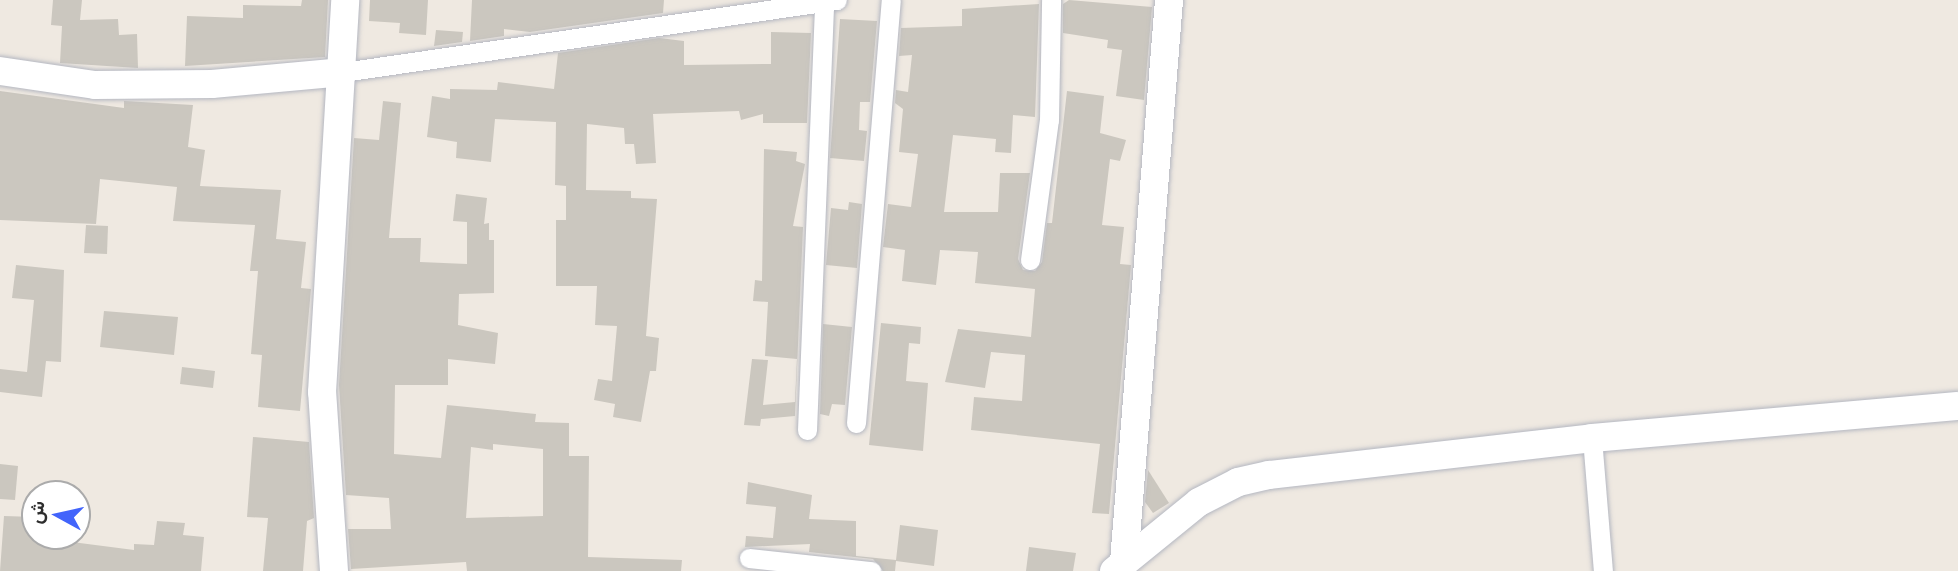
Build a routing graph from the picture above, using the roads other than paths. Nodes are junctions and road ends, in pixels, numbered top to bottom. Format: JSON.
{"nodes":[{"id":1,"x":345,"y":0,"type":"edge"},
{"id":2,"x":891,"y":0,"type":"edge"},
{"id":3,"x":1051,"y":0,"type":"edge"},
{"id":4,"x":1169,"y":0,"type":"edge"},
{"id":5,"x":831,"y":1,"type":"edge"},
{"id":6,"x":0,"y":71,"type":"edge"},
{"id":7,"x":342,"y":72,"type":"junction"},
{"id":8,"x":1030,"y":260,"type":"dead end"},
{"id":9,"x":1958,"y":406,"type":"edge"},
{"id":10,"x":856,"y":423,"type":"dead end"},
{"id":11,"x":807,"y":430,"type":"dead end"},
{"id":12,"x":1592,"y":438,"type":"junction"},
{"id":13,"x":750,"y":558,"type":"dead end"},
{"id":14,"x":1120,"y":568,"type":"edge"},
{"id":15,"x":334,"y":571,"type":"edge"},
{"id":16,"x":871,"y":571,"type":"edge"},
{"id":17,"x":1604,"y":571,"type":"edge"}],
"edges":[{"from":1,"to":7,"type":"street"},
{"from":2,"to":10,"type":"street"},
{"from":3,"to":8,"type":"street"},
{"from":4,"to":14,"type":"street"},
{"from":5,"to":7,"type":"street"},
{"from":5,"to":11,"type":"street"},
{"from":6,"to":7,"type":"street"},
{"from":7,"to":15,"type":"street"},
{"from":9,"to":12,"type":"street"},
{"from":12,"to":14,"type":"street"},
{"from":12,"to":17,"type":"street"},
{"from":13,"to":16,"type":"street"}]}
